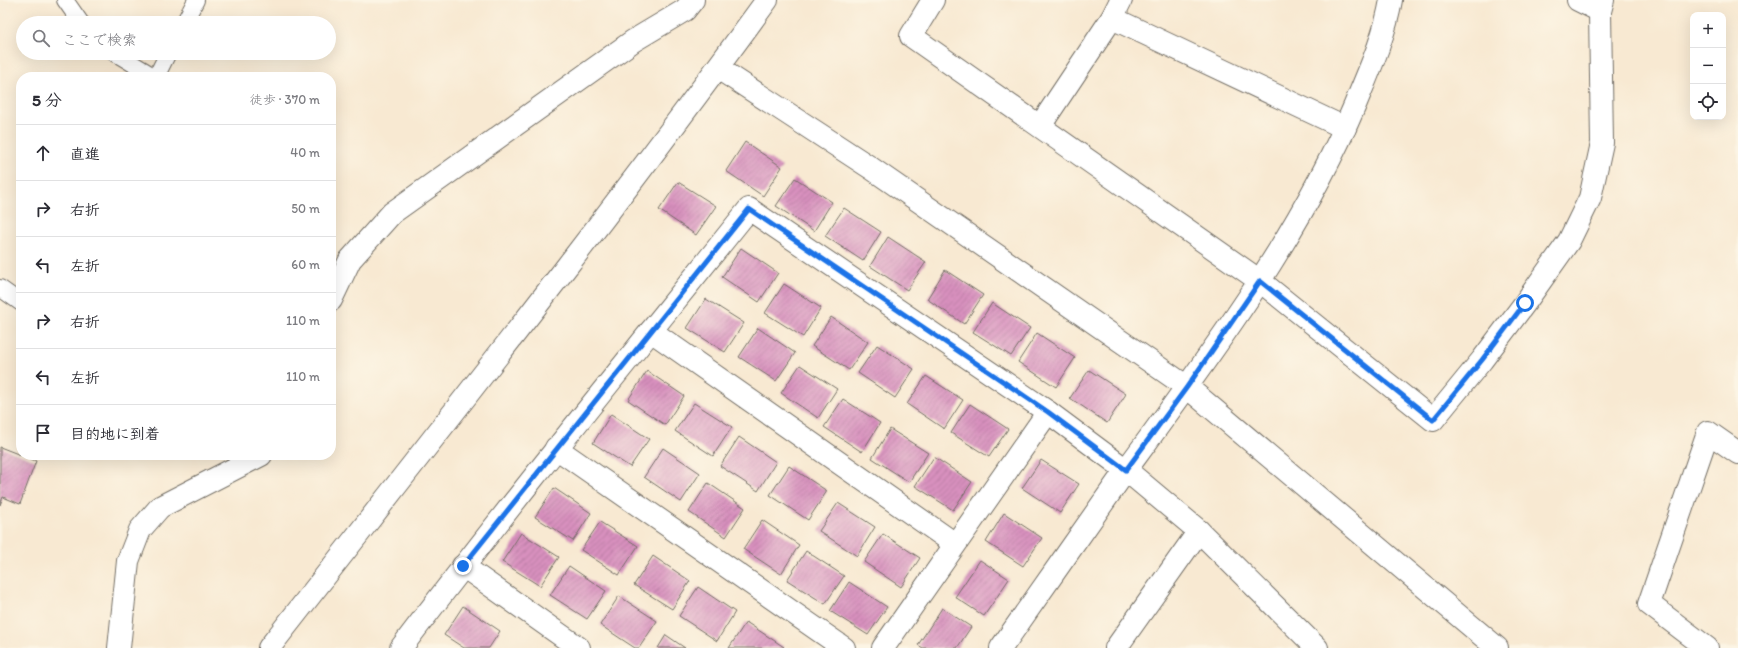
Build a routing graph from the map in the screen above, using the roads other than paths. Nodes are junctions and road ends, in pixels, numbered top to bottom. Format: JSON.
{"nodes":[{"id":1,"x":65,"y":0,"type":"edge"},
{"id":2,"x":196,"y":0,"type":"edge"},
{"id":3,"x":694,"y":0,"type":"edge"},
{"id":4,"x":767,"y":0,"type":"edge"},
{"id":5,"x":933,"y":0,"type":"edge"},
{"id":6,"x":1391,"y":0,"type":"edge"},
{"id":7,"x":1578,"y":0,"type":"edge"},
{"id":8,"x":1602,"y":5,"type":"edge"},
{"id":9,"x":1116,"y":9,"type":"edge"},
{"id":10,"x":76,"y":16,"type":"edge"},
{"id":11,"x":188,"y":16,"type":"edge"},
{"id":12,"x":127,"y":60,"type":"edge"},
{"id":13,"x":164,"y":60,"type":"edge"},
{"id":14,"x":718,"y":68,"type":"junction"},
{"id":15,"x":147,"y":72,"type":"edge"},
{"id":16,"x":158,"y":72,"type":"edge"},
{"id":17,"x":1040,"y":126,"type":"junction"},
{"id":18,"x":1345,"y":128,"type":"junction"},
{"id":19,"x":1260,"y":281,"type":"junction"},
{"id":20,"x":0,"y":288,"type":"edge"},
{"id":21,"x":336,"y":289,"type":"edge"},
{"id":22,"x":16,"y":299,"type":"edge"},
{"id":23,"x":651,"y":330,"type":"junction"},
{"id":24,"x":1187,"y":387,"type":"junction"},
{"id":25,"x":1048,"y":412,"type":"junction"},
{"id":26,"x":556,"y":448,"type":"junction"},
{"id":27,"x":1738,"y":453,"type":"edge"},
{"id":28,"x":251,"y":460,"type":"edge"},
{"id":29,"x":1126,"y":470,"type":"junction"},
{"id":30,"x":1199,"y":531,"type":"junction"},
{"id":31,"x":955,"y":544,"type":"junction"},
{"id":32,"x":463,"y":566,"type":"junction"},
{"id":33,"x":119,"y":648,"type":"edge"},
{"id":34,"x":269,"y":648,"type":"edge"},
{"id":35,"x":401,"y":648,"type":"edge"},
{"id":36,"x":579,"y":648,"type":"edge"},
{"id":37,"x":844,"y":648,"type":"edge"},
{"id":38,"x":883,"y":648,"type":"edge"},
{"id":39,"x":1001,"y":648,"type":"edge"},
{"id":40,"x":1116,"y":648,"type":"edge"},
{"id":41,"x":1317,"y":648,"type":"edge"},
{"id":42,"x":1496,"y":648,"type":"edge"},
{"id":43,"x":1707,"y":648,"type":"edge"}],
"edges":[{"from":1,"to":10,"type":"lane"},
{"from":2,"to":11,"type":"lane"},
{"from":3,"to":21,"type":"street"},
{"from":4,"to":14,"type":"street"},
{"from":5,"to":17,"type":"street"},
{"from":6,"to":18,"type":"street"},
{"from":7,"to":8,"type":"street"},
{"from":8,"to":19,"type":"street"},
{"from":9,"to":17,"type":"street"},
{"from":9,"to":18,"type":"street"},
{"from":12,"to":15,"type":"lane"},
{"from":13,"to":16,"type":"lane"},
{"from":14,"to":24,"type":"street"},
{"from":14,"to":34,"type":"street"},
{"from":17,"to":19,"type":"street"},
{"from":18,"to":19,"type":"street"},
{"from":19,"to":24,"type":"street"},
{"from":20,"to":22,"type":"lane"},
{"from":23,"to":25,"type":"street"},
{"from":23,"to":26,"type":"street"},
{"from":23,"to":31,"type":"street"},
{"from":24,"to":29,"type":"street"},
{"from":24,"to":42,"type":"street"},
{"from":25,"to":29,"type":"street"},
{"from":25,"to":31,"type":"street"},
{"from":26,"to":32,"type":"street"},
{"from":26,"to":37,"type":"street"},
{"from":27,"to":43,"type":"street"},
{"from":28,"to":33,"type":"street"},
{"from":29,"to":30,"type":"street"},
{"from":29,"to":39,"type":"street"},
{"from":30,"to":40,"type":"street"},
{"from":30,"to":41,"type":"street"},
{"from":31,"to":38,"type":"street"},
{"from":32,"to":35,"type":"street"},
{"from":32,"to":36,"type":"street"}]}
